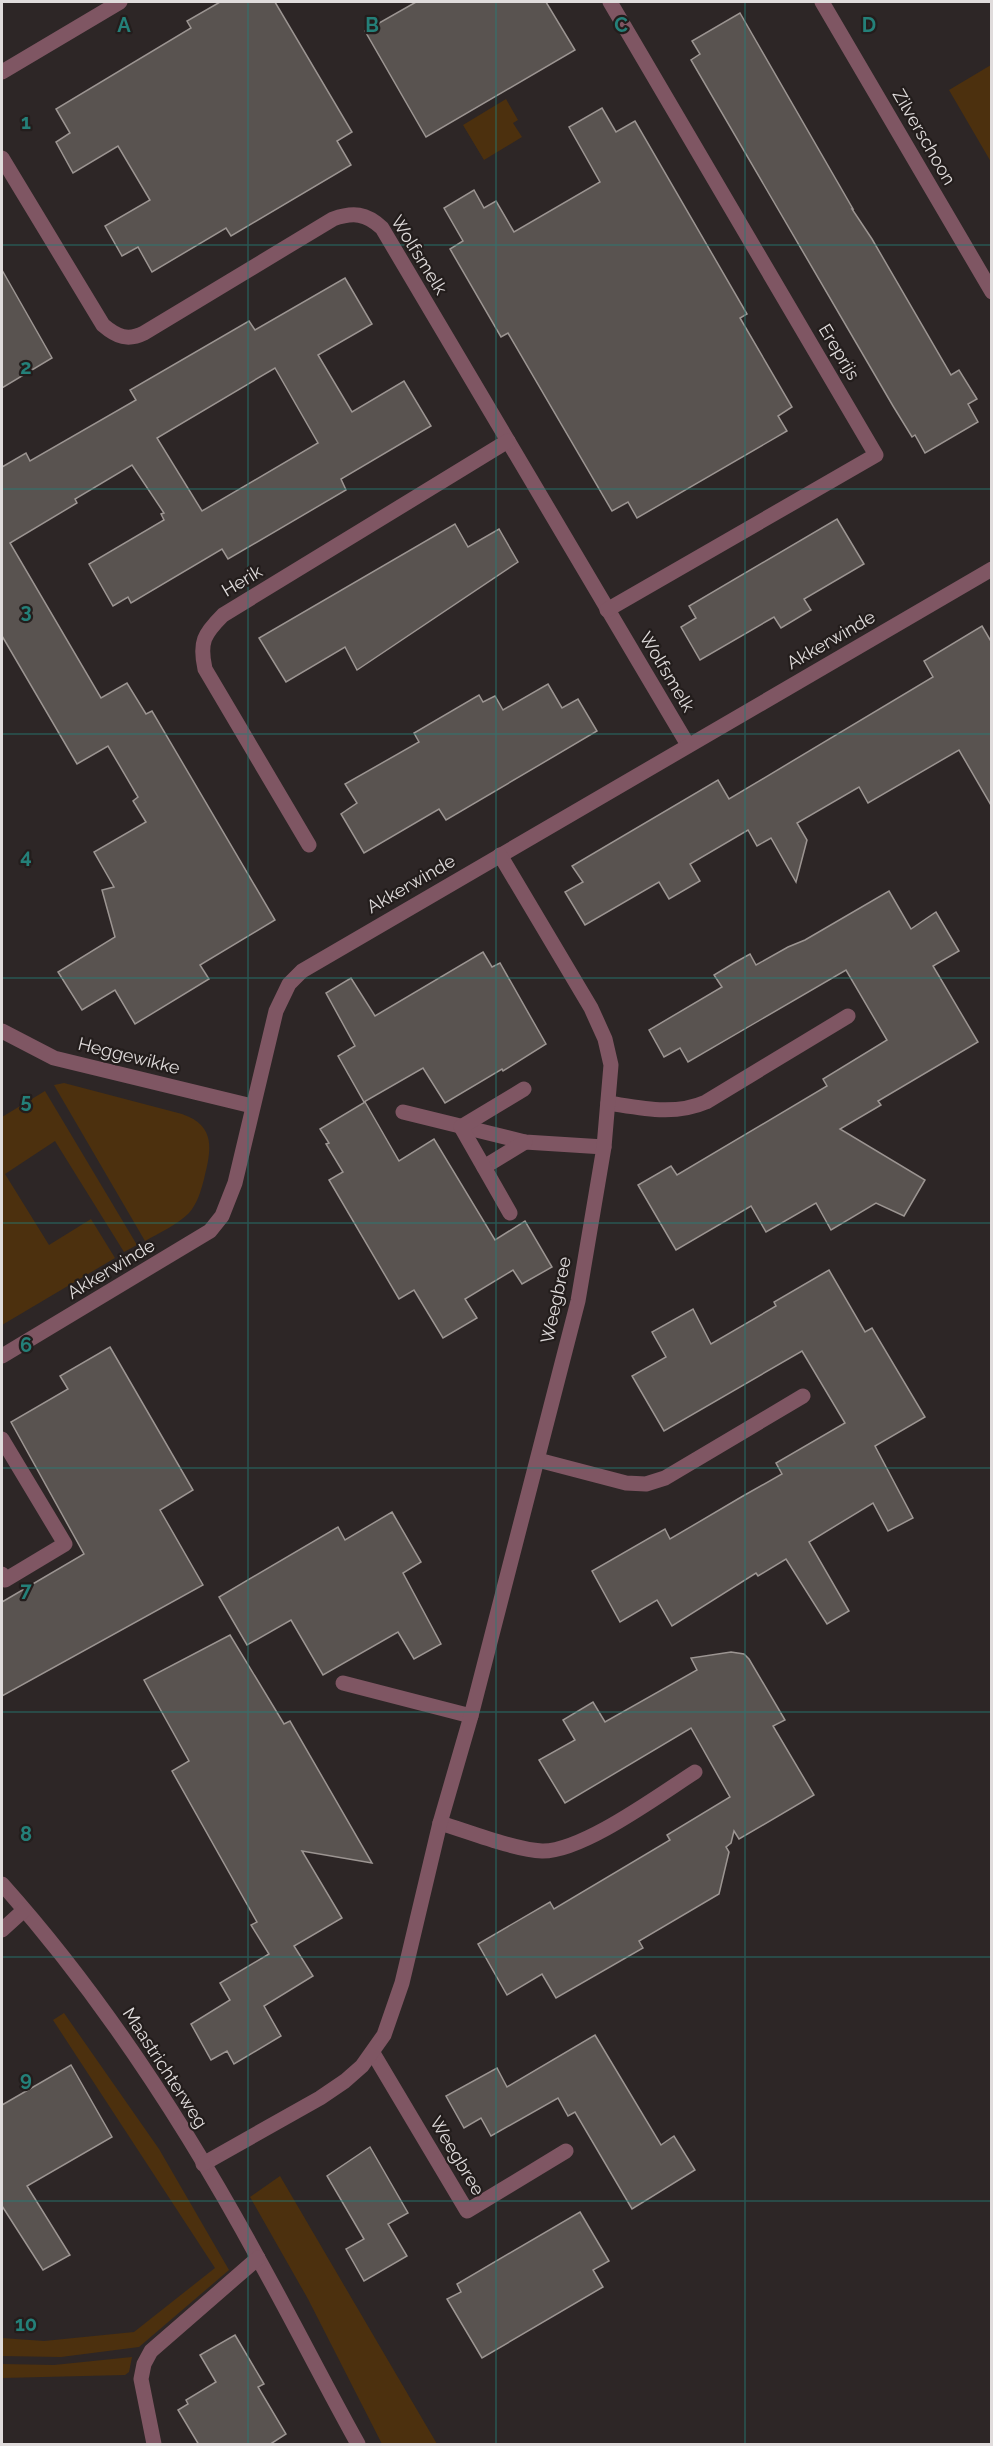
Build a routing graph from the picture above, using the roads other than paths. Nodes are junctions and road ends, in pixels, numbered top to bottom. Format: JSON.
{"nodes":[{"id":1,"x":120,"y":2,"type":"edge"},
{"id":2,"x":610,"y":2,"type":"edge"},
{"id":3,"x":822,"y":2,"type":"edge"},
{"id":4,"x":102,"y":6,"type":"edge"},
{"id":5,"x":2,"y":72,"type":"edge"},
{"id":6,"x":2,"y":158,"type":"edge"},
{"id":7,"x":992,"y":292,"type":"edge"},
{"id":8,"x":508,"y":441,"type":"junction"},
{"id":9,"x":992,"y":569,"type":"edge"},
{"id":10,"x":607,"y":610,"type":"junction"},
{"id":11,"x":688,"y":745,"type":"junction"},
{"id":12,"x":309,"y":845,"type":"dead end"},
{"id":13,"x":500,"y":855,"type":"junction"},
{"id":14,"x":848,"y":1016,"type":"dead end"},
{"id":15,"x":2,"y":1031,"type":"edge"},
{"id":16,"x":524,"y":1089,"type":"dead end"},
{"id":17,"x":608,"y":1104,"type":"junction"},
{"id":18,"x":252,"y":1106,"type":"junction"},
{"id":19,"x":403,"y":1112,"type":"dead end"},
{"id":20,"x":461,"y":1127,"type":"junction"},
{"id":21,"x":525,"y":1142,"type":"junction"},
{"id":22,"x":604,"y":1148,"type":"junction"},
{"id":23,"x":484,"y":1167,"type":"junction"},
{"id":24,"x":510,"y":1213,"type":"dead end"},
{"id":25,"x":2,"y":1356,"type":"edge"},
{"id":26,"x":803,"y":1396,"type":"dead end"},
{"id":27,"x":2,"y":1439,"type":"edge"},
{"id":28,"x":538,"y":1460,"type":"junction"},
{"id":29,"x":2,"y":1574,"type":"edge"},
{"id":30,"x":343,"y":1683,"type":"dead end"},
{"id":31,"x":471,"y":1716,"type":"junction"},
{"id":32,"x":695,"y":1773,"type":"dead end"},
{"id":33,"x":440,"y":1823,"type":"junction"},
{"id":34,"x":2,"y":1884,"type":"edge"},
{"id":35,"x":24,"y":1910,"type":"junction"},
{"id":36,"x":2,"y":1930,"type":"edge"},
{"id":37,"x":373,"y":2053,"type":"junction"},
{"id":38,"x":566,"y":2151,"type":"dead end"},
{"id":39,"x":203,"y":2164,"type":"junction"},
{"id":40,"x":258,"y":2258,"type":"junction"},
{"id":41,"x":154,"y":2445,"type":"edge"},
{"id":42,"x":358,"y":2445,"type":"edge"}],
"edges":[{"from":1,"to":4,"type":"street"},
{"from":2,"to":10,"type":"street","name":"Ereprijs"},
{"from":3,"to":7,"type":"street","name":"Zilverschoon"},
{"from":4,"to":5,"type":"street"},
{"from":6,"to":8,"type":"street","name":"Wolfsmelk"},
{"from":8,"to":10,"type":"street","name":"Wolfsmelk"},
{"from":8,"to":12,"type":"street","name":"Herik"},
{"from":9,"to":11,"type":"street","name":"Akkerwinde"},
{"from":10,"to":11,"type":"street","name":"Wolfsmelk"},
{"from":11,"to":13,"type":"street","name":"Akkerwinde"},
{"from":13,"to":17,"type":"street","name":"Weegbree"},
{"from":13,"to":18,"type":"street","name":"Akkerwinde"},
{"from":14,"to":17,"type":"street"},
{"from":15,"to":18,"type":"street","name":"Heggewikke"},
{"from":16,"to":20,"type":"street"},
{"from":17,"to":22,"type":"street","name":"Weegbree"},
{"from":18,"to":25,"type":"street","name":"Akkerwinde"},
{"from":19,"to":20,"type":"street"},
{"from":20,"to":21,"type":"street"},
{"from":20,"to":23,"type":"street"},
{"from":21,"to":22,"type":"street"},
{"from":21,"to":23,"type":"street"},
{"from":22,"to":28,"type":"street","name":"Weegbree"},
{"from":23,"to":24,"type":"street"},
{"from":26,"to":28,"type":"street"},
{"from":27,"to":29,"type":"street"},
{"from":28,"to":31,"type":"street","name":"Weegbree"},
{"from":30,"to":31,"type":"street"},
{"from":31,"to":33,"type":"street","name":"Weegbree"},
{"from":32,"to":33,"type":"street"},
{"from":33,"to":37,"type":"street","name":"Weegbree"},
{"from":34,"to":35,"type":"street","name":"Maastrichterweg"},
{"from":35,"to":36,"type":"street"},
{"from":35,"to":39,"type":"street","name":"Maastrichterweg"},
{"from":37,"to":38,"type":"street","name":"Weegbree"},
{"from":37,"to":39,"type":"street","name":"Weegbree"},
{"from":39,"to":40,"type":"street","name":"Maastrichterweg"},
{"from":40,"to":41,"type":"street"},
{"from":40,"to":42,"type":"street","name":"Maastrichterweg"}]}
